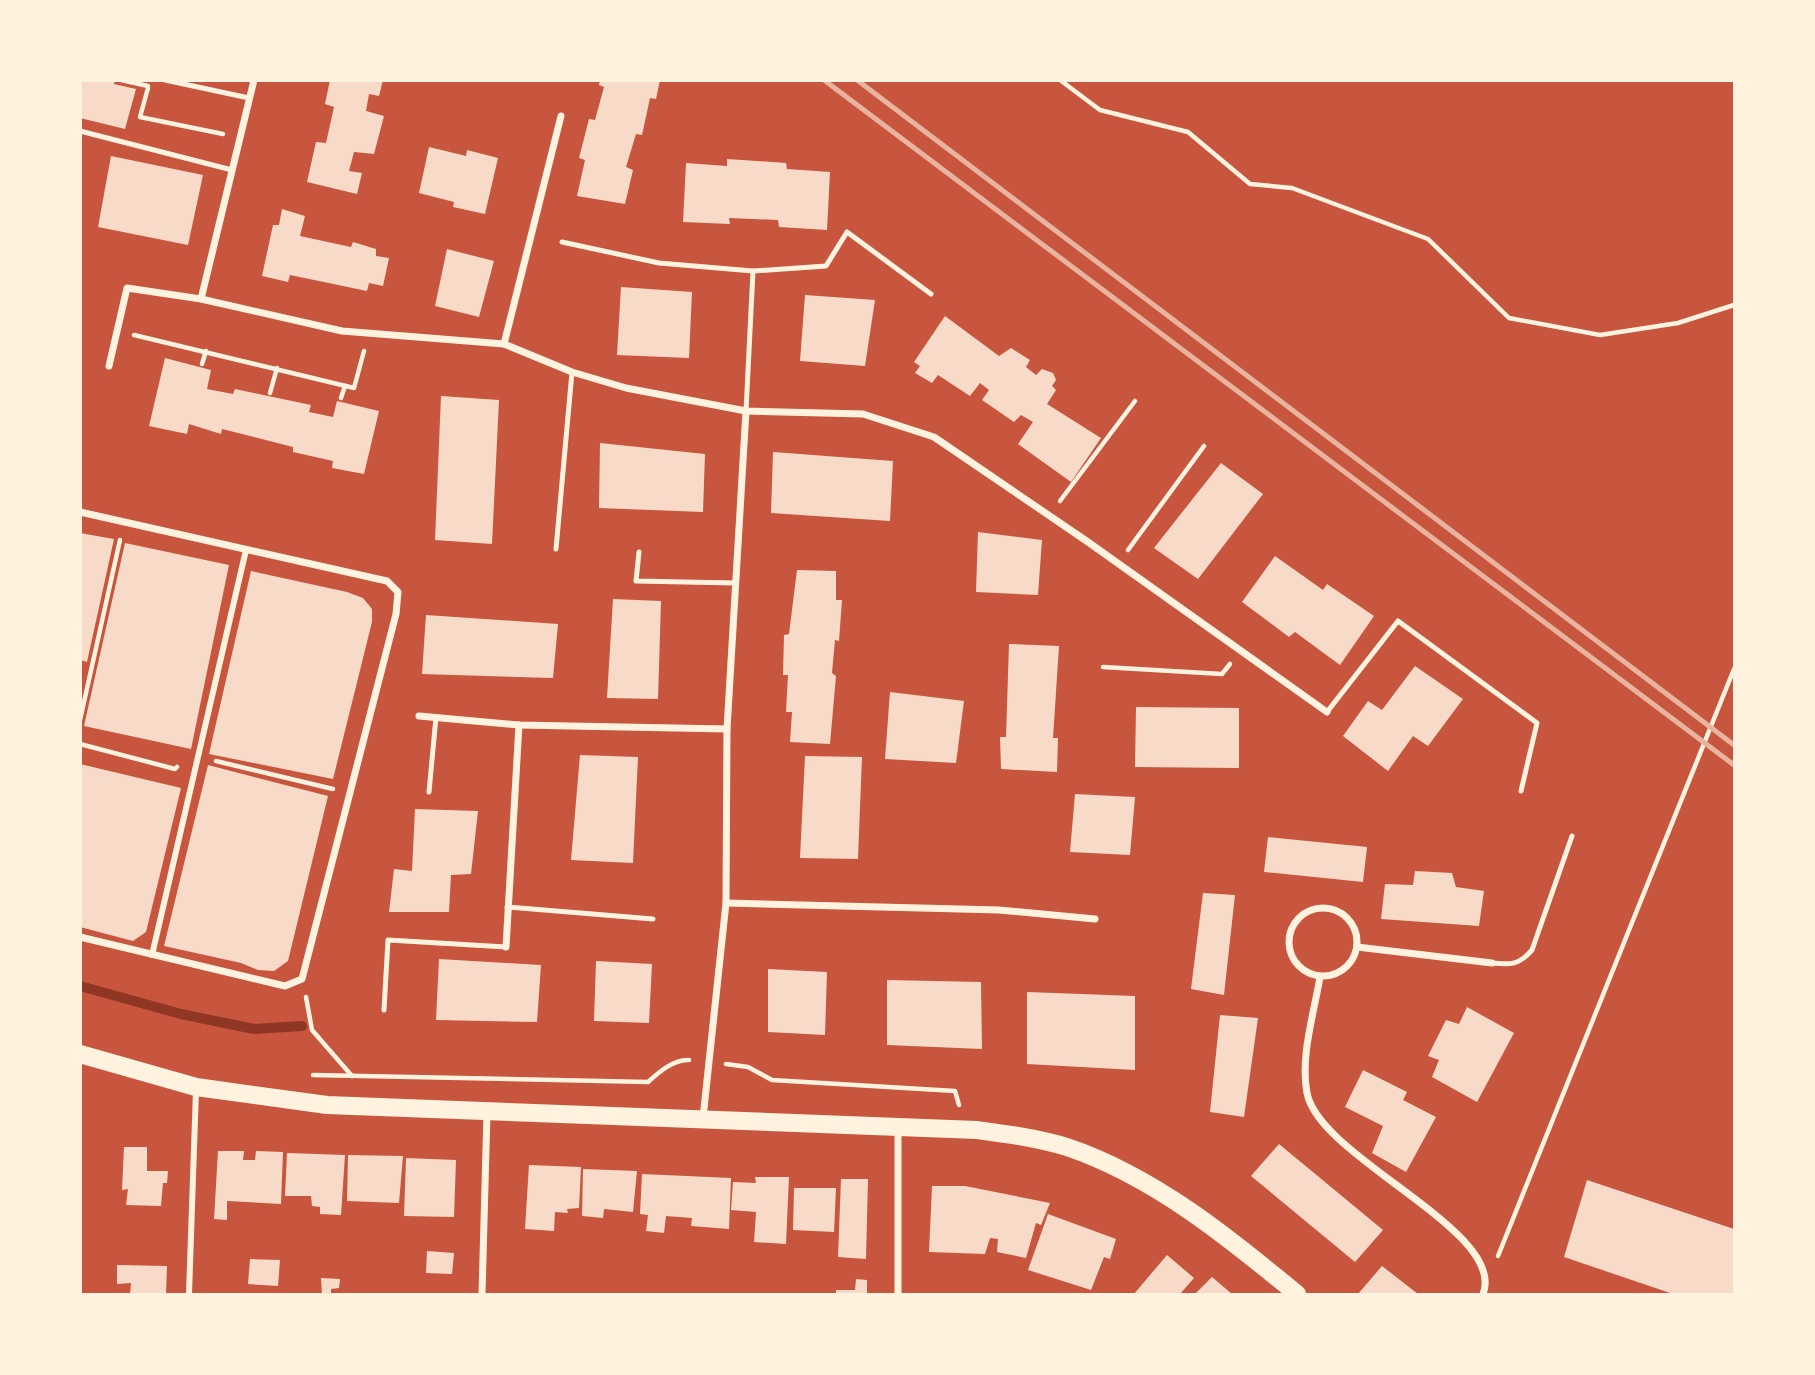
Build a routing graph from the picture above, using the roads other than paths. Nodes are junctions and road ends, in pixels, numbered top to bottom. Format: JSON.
{"nodes":[{"id":1,"x":165,"y":80,"type":"edge"},
{"id":2,"x":254,"y":80,"type":"edge"},
{"id":3,"x":250,"y":99,"type":"junction"},
{"id":4,"x":561,"y":116,"type":"dead end"},
{"id":5,"x":80,"y":131,"type":"edge"},
{"id":6,"x":232,"y":170,"type":"junction"},
{"id":7,"x":562,"y":242,"type":"dead end"},
{"id":8,"x":753,"y":271,"type":"junction"},
{"id":9,"x":930,"y":293,"type":"dead end"},
{"id":10,"x":201,"y":299,"type":"junction"},
{"id":11,"x":504,"y":344,"type":"junction"},
{"id":12,"x":109,"y":366,"type":"dead end"},
{"id":13,"x":572,"y":372,"type":"junction"},
{"id":14,"x":746,"y":411,"type":"junction"},
{"id":15,"x":80,"y":512,"type":"edge"},
{"id":16,"x":556,"y":549,"type":"dead end"},
{"id":17,"x":246,"y":550,"type":"junction"},
{"id":18,"x":639,"y":552,"type":"dead end"},
{"id":19,"x":735,"y":583,"type":"junction"},
{"id":20,"x":1327,"y":712,"type":"joint"},
{"id":21,"x":419,"y":716,"type":"dead end"},
{"id":22,"x":436,"y":717,"type":"junction"},
{"id":23,"x":519,"y":725,"type":"junction"},
{"id":24,"x":727,"y":729,"type":"junction"},
{"id":25,"x":1521,"y":791,"type":"dead end"},
{"id":26,"x":429,"y":792,"type":"dead end"},
{"id":27,"x":1572,"y":836,"type":"dead end"},
{"id":28,"x":726,"y":903,"type":"junction"},
{"id":29,"x":507,"y":907,"type":"junction"},
{"id":30,"x":653,"y":919,"type":"dead end"},
{"id":31,"x":1095,"y":919,"type":"dead end"},
{"id":32,"x":80,"y":937,"type":"edge"},
{"id":33,"x":506,"y":947,"type":"joint"},
{"id":34,"x":1357,"y":947,"type":"junction"},
{"id":35,"x":152,"y":955,"type":"junction"},
{"id":36,"x":1492,"y":964,"type":"joint"},
{"id":37,"x":1320,"y":977,"type":"junction"},
{"id":38,"x":384,"y":1010,"type":"dead end"},
{"id":39,"x":80,"y":1054,"type":"edge"},
{"id":40,"x":196,"y":1087,"type":"junction"},
{"id":41,"x":487,"y":1112,"type":"junction"},
{"id":42,"x":703,"y":1122,"type":"junction"},
{"id":43,"x":898,"y":1129,"type":"junction"},
{"id":44,"x":189,"y":1294,"type":"edge"},
{"id":45,"x":482,"y":1294,"type":"edge"},
{"id":46,"x":898,"y":1294,"type":"edge"},
{"id":47,"x":1297,"y":1294,"type":"edge"},
{"id":48,"x":1483,"y":1294,"type":"edge"}],
"edges":[{"from":1,"to":3,"type":"lane"},
{"from":2,"to":3,"type":"street"},
{"from":3,"to":6,"type":"street"},
{"from":4,"to":11,"type":"street"},
{"from":5,"to":6,"type":"lane"},
{"from":6,"to":10,"type":"street"},
{"from":7,"to":8,"type":"lane"},
{"from":8,"to":9,"type":"lane"},
{"from":8,"to":14,"type":"lane"},
{"from":10,"to":11,"type":"street"},
{"from":10,"to":12,"type":"street"},
{"from":11,"to":13,"type":"street"},
{"from":13,"to":14,"type":"street"},
{"from":13,"to":16,"type":"lane"},
{"from":14,"to":19,"type":"street"},
{"from":14,"to":20,"type":"street"},
{"from":15,"to":17,"type":"street"},
{"from":17,"to":35,"type":"street"},
{"from":17,"to":35,"type":"street"},
{"from":18,"to":19,"type":"lane"},
{"from":19,"to":24,"type":"street"},
{"from":20,"to":25,"type":"lane"},
{"from":21,"to":22,"type":"street"},
{"from":22,"to":23,"type":"street"},
{"from":22,"to":26,"type":"lane"},
{"from":23,"to":24,"type":"street"},
{"from":23,"to":29,"type":"street"},
{"from":24,"to":28,"type":"street"},
{"from":27,"to":36,"type":"lane"},
{"from":28,"to":31,"type":"street"},
{"from":28,"to":42,"type":"street"},
{"from":29,"to":30,"type":"lane"},
{"from":29,"to":33,"type":"street"},
{"from":32,"to":35,"type":"street"},
{"from":33,"to":38,"type":"lane"},
{"from":34,"to":36,"type":"street"},
{"from":34,"to":37,"type":"street"},
{"from":34,"to":37,"type":"street"},
{"from":37,"to":48,"type":"street"},
{"from":39,"to":40,"type":"main road"},
{"from":40,"to":41,"type":"main road"},
{"from":40,"to":44,"type":"street"},
{"from":41,"to":42,"type":"main road"},
{"from":41,"to":45,"type":"street"},
{"from":42,"to":43,"type":"main road"},
{"from":43,"to":46,"type":"street"},
{"from":43,"to":47,"type":"main road"}]}
